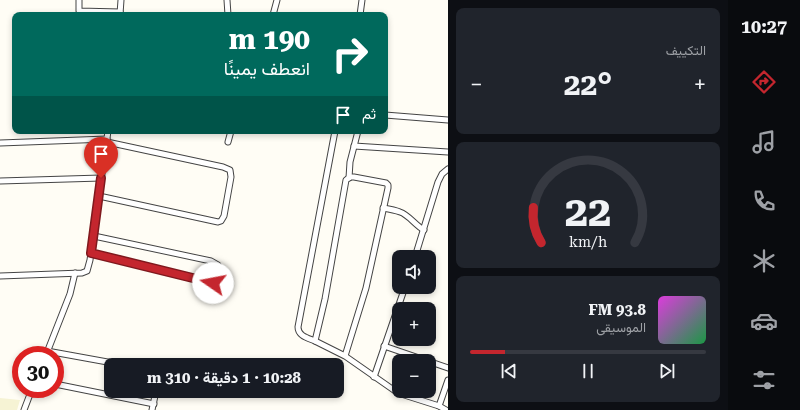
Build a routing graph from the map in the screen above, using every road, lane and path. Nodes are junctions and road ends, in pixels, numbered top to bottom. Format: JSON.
{"nodes":[{"id":1,"x":79,"y":0,"type":"edge"},
{"id":2,"x":121,"y":0,"type":"edge"},
{"id":3,"x":227,"y":0,"type":"edge"},
{"id":4,"x":277,"y":0,"type":"edge"},
{"id":5,"x":362,"y":0,"type":"edge"},
{"id":6,"x":93,"y":12,"type":"edge"},
{"id":7,"x":120,"y":12,"type":"edge"},
{"id":8,"x":228,"y":12,"type":"edge"},
{"id":9,"x":275,"y":12,"type":"edge"},
{"id":10,"x":360,"y":12,"type":"edge"},
{"id":11,"x":388,"y":115,"type":"edge"},
{"id":12,"x":448,"y":120,"type":"edge"},
{"id":13,"x":108,"y":134,"type":"edge"},
{"id":14,"x":230,"y":134,"type":"edge"},
{"id":15,"x":334,"y":134,"type":"edge"},
{"id":16,"x":357,"y":134,"type":"edge"},
{"id":17,"x":107,"y":140,"type":"junction"},
{"id":18,"x":228,"y":142,"type":"dead end"},
{"id":19,"x":0,"y":143,"type":"edge"},
{"id":20,"x":354,"y":146,"type":"junction"},
{"id":21,"x":448,"y":152,"type":"edge"},
{"id":22,"x":448,"y":170,"type":"edge"},
{"id":23,"x":101,"y":178,"type":"junction"},
{"id":24,"x":349,"y":178,"type":"junction"},
{"id":25,"x":0,"y":181,"type":"edge"},
{"id":26,"x":99,"y":196,"type":"junction"},
{"id":27,"x":383,"y":208,"type":"junction"},
{"id":28,"x":424,"y":230,"type":"junction"},
{"id":29,"x":94,"y":236,"type":"junction"},
{"id":30,"x":417,"y":250,"type":"edge"},
{"id":31,"x":91,"y":253,"type":"junction"},
{"id":32,"x":75,"y":273,"type":"junction"},
{"id":33,"x":0,"y":276,"type":"edge"},
{"id":34,"x":403,"y":294,"type":"edge"},
{"id":35,"x":315,"y":341,"type":"junction"},
{"id":36,"x":50,"y":346,"type":"edge"},
{"id":37,"x":384,"y":346,"type":"junction"},
{"id":38,"x":64,"y":356,"type":"edge"},
{"id":39,"x":345,"y":356,"type":"junction"},
{"id":40,"x":104,"y":362,"type":"edge"},
{"id":41,"x":448,"y":368,"type":"edge"},
{"id":42,"x":374,"y":377,"type":"junction"},
{"id":43,"x":448,"y":380,"type":"edge"},
{"id":44,"x":64,"y":386,"type":"edge"},
{"id":45,"x":29,"y":398,"type":"edge"},
{"id":46,"x":155,"y":398,"type":"edge"},
{"id":47,"x":154,"y":404,"type":"junction"},
{"id":48,"x":439,"y":406,"type":"junction"},
{"id":49,"x":24,"y":410,"type":"edge"},
{"id":50,"x":152,"y":410,"type":"edge"},
{"id":51,"x":446,"y":410,"type":"edge"}],
"edges":[{"from":1,"to":6,"type":"street"},
{"from":2,"to":7,"type":"street"},
{"from":3,"to":8,"type":"street"},
{"from":4,"to":9,"type":"street"},
{"from":5,"to":10,"type":"street"},
{"from":11,"to":12,"type":"street"},
{"from":13,"to":17,"type":"street"},
{"from":14,"to":18,"type":"street"},
{"from":15,"to":35,"type":"street"},
{"from":16,"to":20,"type":"street"},
{"from":17,"to":19,"type":"street"},
{"from":17,"to":23,"type":"street"},
{"from":17,"to":26,"type":"street"},
{"from":20,"to":21,"type":"street"},
{"from":20,"to":24,"type":"street"},
{"from":22,"to":28,"type":"street"},
{"from":23,"to":25,"type":"street"},
{"from":23,"to":26,"type":"street"},
{"from":24,"to":27,"type":"street"},
{"from":24,"to":35,"type":"street"},
{"from":26,"to":29,"type":"street"},
{"from":27,"to":28,"type":"street"},
{"from":27,"to":39,"type":"street"},
{"from":28,"to":30,"type":"street"},
{"from":29,"to":31,"type":"street"},
{"from":29,"to":31,"type":"street"},
{"from":31,"to":32,"type":"street"},
{"from":32,"to":33,"type":"street"},
{"from":32,"to":36,"type":"street"},
{"from":34,"to":37,"type":"street"},
{"from":35,"to":39,"type":"street"},
{"from":37,"to":41,"type":"street"},
{"from":37,"to":42,"type":"street"},
{"from":38,"to":40,"type":"street"},
{"from":39,"to":42,"type":"street"},
{"from":42,"to":48,"type":"street"},
{"from":43,"to":48,"type":"street"},
{"from":44,"to":47,"type":"street"},
{"from":45,"to":49,"type":"street"},
{"from":46,"to":47,"type":"street"},
{"from":47,"to":50,"type":"street"},
{"from":48,"to":51,"type":"street"}]}
